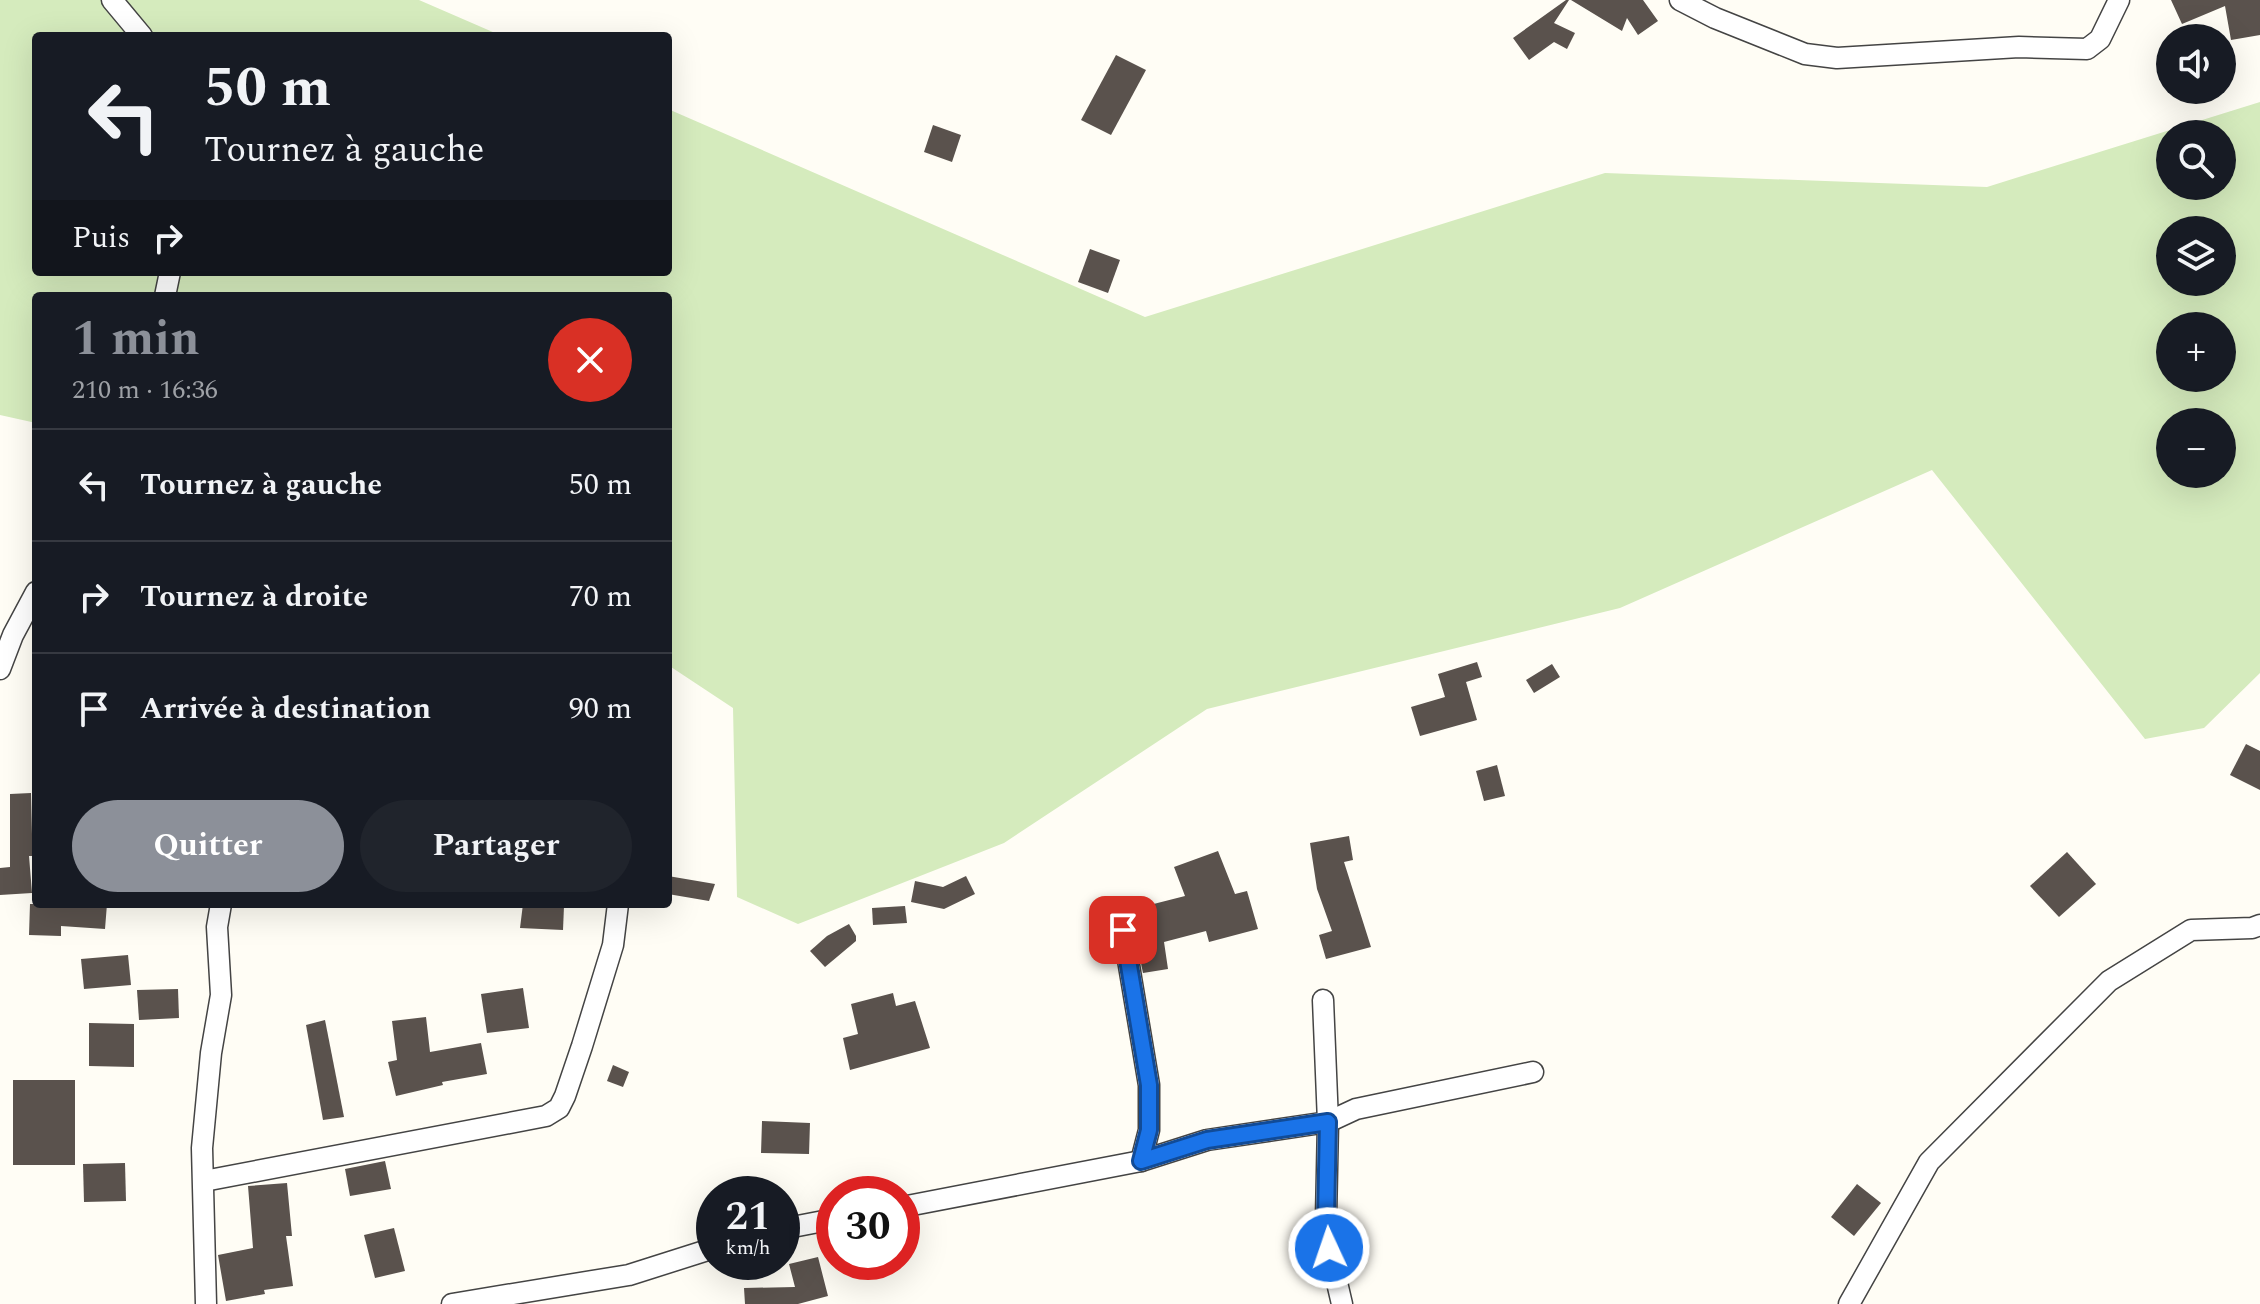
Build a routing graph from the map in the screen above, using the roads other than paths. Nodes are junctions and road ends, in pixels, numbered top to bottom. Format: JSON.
{"nodes":[{"id":1,"x":112,"y":0,"type":"edge"},
{"id":2,"x":1680,"y":0,"type":"edge"},
{"id":3,"x":2119,"y":0,"type":"edge"},
{"id":4,"x":139,"y":32,"type":"edge"},
{"id":5,"x":32,"y":599,"type":"edge"},
{"id":6,"x":0,"y":669,"type":"edge"},
{"id":7,"x":220,"y":908,"type":"edge"},
{"id":8,"x":618,"y":908,"type":"edge"},
{"id":9,"x":2260,"y":925,"type":"edge"},
{"id":10,"x":1123,"y":930,"type":"dead end"},
{"id":11,"x":1323,"y":1000,"type":"dead end"},
{"id":12,"x":1533,"y":1072,"type":"dead end"},
{"id":13,"x":1328,"y":1122,"type":"junction"},
{"id":14,"x":1141,"y":1161,"type":"junction"},
{"id":15,"x":204,"y":1181,"type":"junction"},
{"id":16,"x":920,"y":1204,"type":"edge"},
{"id":17,"x":696,"y":1254,"type":"edge"},
{"id":18,"x":206,"y":1304,"type":"edge"},
{"id":19,"x":452,"y":1304,"type":"edge"},
{"id":20,"x":1342,"y":1304,"type":"edge"},
{"id":21,"x":1849,"y":1304,"type":"edge"}],
"edges":[{"from":1,"to":4,"type":"street"},
{"from":2,"to":3,"type":"street"},
{"from":5,"to":6,"type":"street"},
{"from":7,"to":15,"type":"street"},
{"from":8,"to":15,"type":"street"},
{"from":9,"to":21,"type":"street"},
{"from":10,"to":14,"type":"street"},
{"from":11,"to":13,"type":"street"},
{"from":12,"to":13,"type":"street"},
{"from":13,"to":14,"type":"street"},
{"from":13,"to":20,"type":"street"},
{"from":14,"to":16,"type":"street"},
{"from":15,"to":18,"type":"street"},
{"from":17,"to":19,"type":"street"}]}
